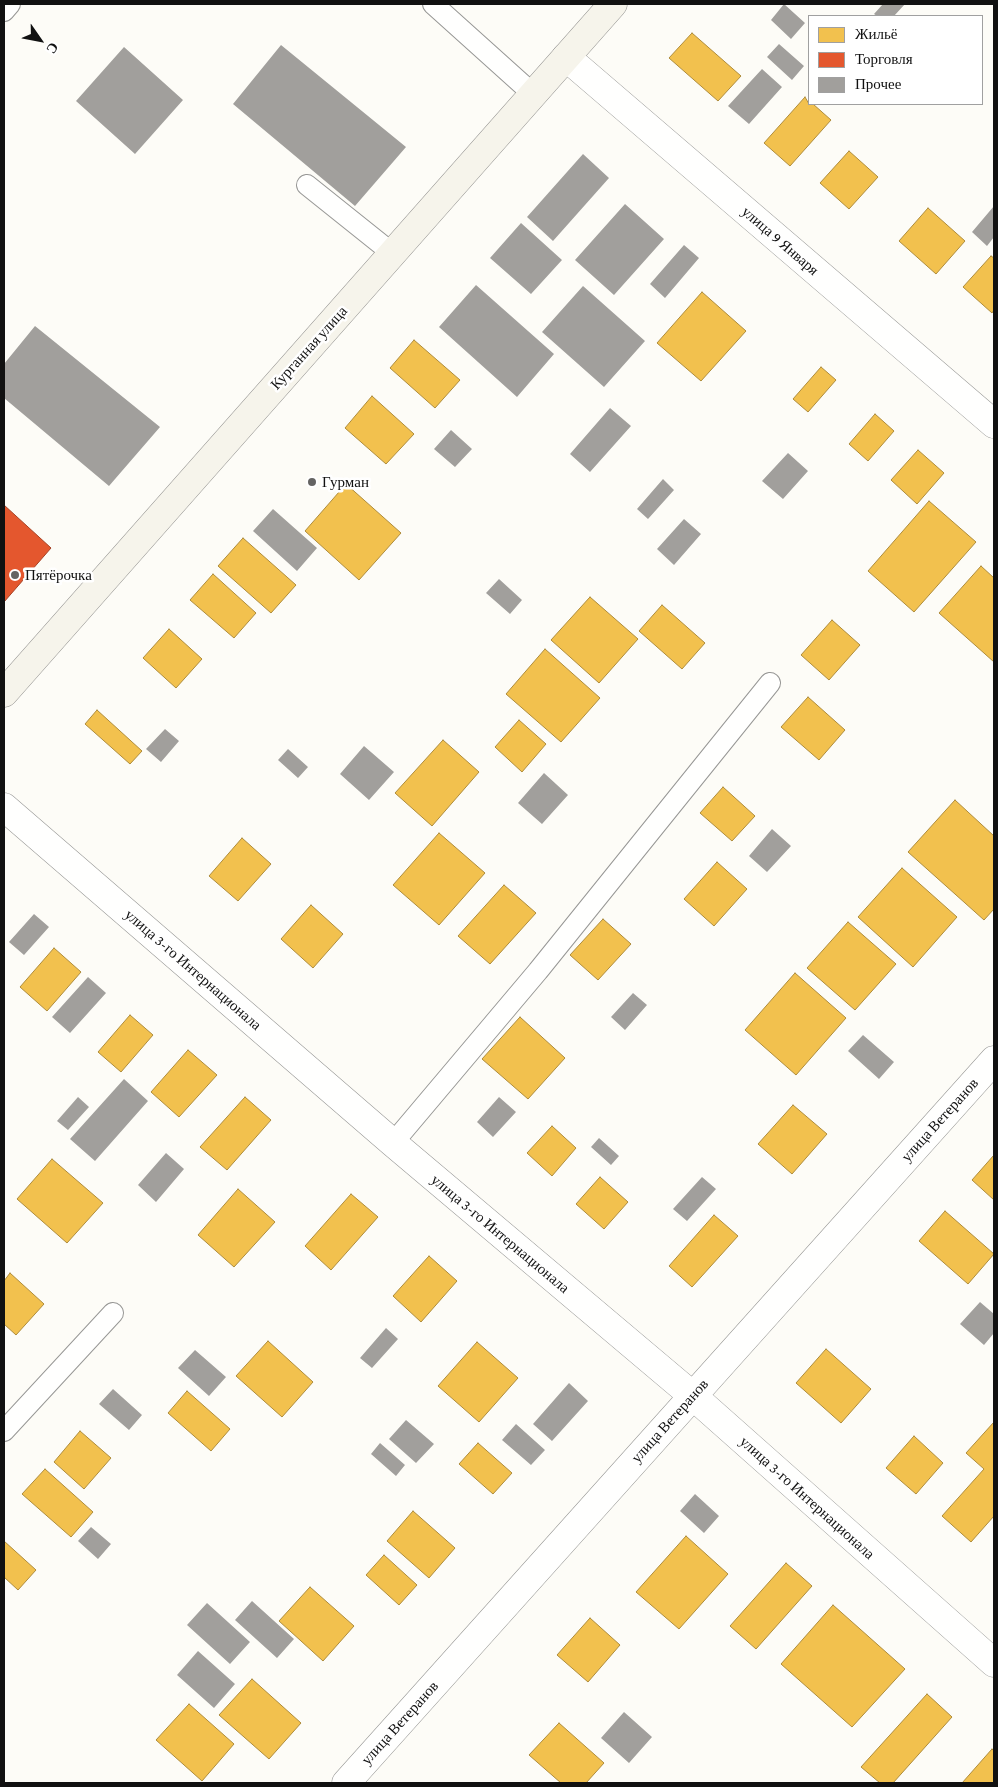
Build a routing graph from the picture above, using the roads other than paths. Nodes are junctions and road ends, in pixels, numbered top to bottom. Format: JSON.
{"nodes":[{"id":1,"x":10,"y":4,"type":"edge"},
{"id":2,"x":433,"y":4,"type":"edge"},
{"id":3,"x":613,"y":4,"type":"edge"},
{"id":4,"x":4,"y":11,"type":"edge"},
{"id":5,"x":566,"y":57,"type":"junction"},
{"id":6,"x":533,"y":94,"type":"junction"},
{"id":7,"x":306,"y":185,"type":"dead end"},
{"id":8,"x":392,"y":253,"type":"junction"},
{"id":9,"x":994,"y":424,"type":"edge"},
{"id":10,"x":770,"y":683,"type":"dead end"},
{"id":11,"x":4,"y":692,"type":"edge"},
{"id":12,"x":4,"y":807,"type":"edge"},
{"id":13,"x":994,"y":1060,"type":"edge"},
{"id":14,"x":392,"y":1143,"type":"junction"},
{"id":15,"x":113,"y":1313,"type":"dead end"},
{"id":16,"x":693,"y":1396,"type":"junction"},
{"id":17,"x":4,"y":1432,"type":"edge"},
{"id":18,"x":994,"y":1663,"type":"edge"},
{"id":19,"x":346,"y":1783,"type":"edge"}],
"edges":[{"from":1,"to":4,"type":"lane"},
{"from":2,"to":6,"type":"lane"},
{"from":3,"to":5,"type":"street","name":"Курганная улица"},
{"from":5,"to":6,"type":"street","name":"Курганная улица"},
{"from":5,"to":9,"type":"street","name":"улица 9 Января"},
{"from":6,"to":8,"type":"street","name":"Курганная улица"},
{"from":7,"to":8,"type":"lane"},
{"from":8,"to":11,"type":"street","name":"Курганная улица"},
{"from":10,"to":14,"type":"lane"},
{"from":12,"to":14,"type":"street","name":"улица 3-го Интернационала"},
{"from":13,"to":16,"type":"street","name":"улица Ветеранов"},
{"from":14,"to":16,"type":"street","name":"улица 3-го Интернационала"},
{"from":15,"to":17,"type":"lane"},
{"from":16,"to":18,"type":"street","name":"улица 3-го Интернационала"},
{"from":16,"to":19,"type":"street","name":"улица Ветеранов"}]}
